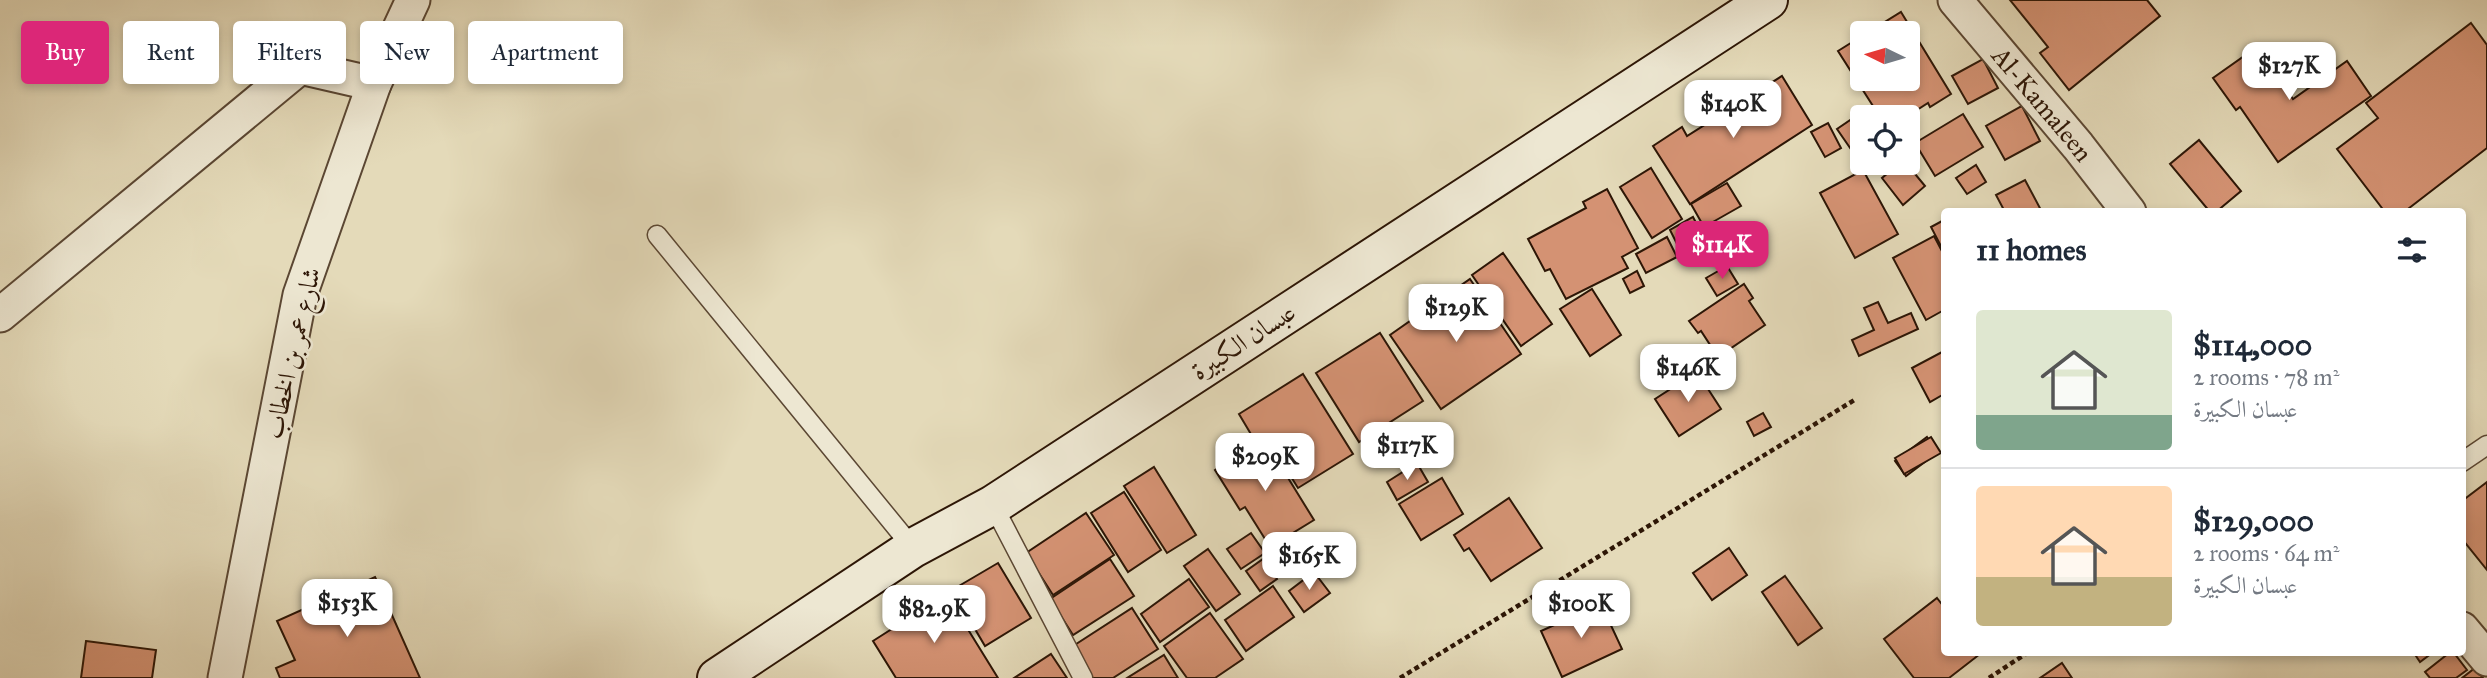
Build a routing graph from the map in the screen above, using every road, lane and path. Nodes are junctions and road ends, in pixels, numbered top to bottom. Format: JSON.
{"nodes":[{"id":1,"x":413,"y":0,"type":"edge"},
{"id":2,"x":1768,"y":0,"type":"edge"},
{"id":3,"x":1955,"y":0,"type":"edge"},
{"id":4,"x":403,"y":21,"type":"edge"},
{"id":5,"x":360,"y":80,"type":"edge"},
{"id":6,"x":374,"y":84,"type":"edge"},
{"id":7,"x":2126,"y":208,"type":"edge"},
{"id":8,"x":657,"y":235,"type":"dead end"},
{"id":9,"x":0,"y":315,"type":"edge"},
{"id":10,"x":1856,"y":399,"type":"dead end"},
{"id":11,"x":2487,"y":445,"type":"edge"},
{"id":12,"x":2466,"y":459,"type":"edge"},
{"id":13,"x":993,"y":506,"type":"junction"},
{"id":14,"x":913,"y":548,"type":"junction"},
{"id":15,"x":2466,"y":634,"type":"edge"},
{"id":16,"x":2022,"y":656,"type":"edge"},
{"id":17,"x":2487,"y":659,"type":"edge"},
{"id":18,"x":225,"y":678,"type":"edge"},
{"id":19,"x":717,"y":678,"type":"edge"},
{"id":20,"x":1083,"y":678,"type":"edge"},
{"id":21,"x":1400,"y":678,"type":"edge"},
{"id":22,"x":1989,"y":678,"type":"edge"}],
"edges":[{"from":1,"to":4,"type":"street","name":"شارع عمر بن الخطاب"},
{"from":2,"to":13,"type":"main road","name":"عبسان الكبيرة"},
{"from":3,"to":7,"type":"street","name":"Al-Kamaleen"},
{"from":5,"to":9,"type":"street"},
{"from":6,"to":18,"type":"street","name":"شارع عمر بن الخطاب"},
{"from":8,"to":14,"type":"lane"},
{"from":10,"to":21,"type":"path"},
{"from":11,"to":12,"type":"lane"},
{"from":13,"to":14,"type":"main road","name":"عبسان الكبيرة"},
{"from":13,"to":20,"type":"lane"},
{"from":14,"to":19,"type":"main road","name":"عبسان الكبيرة"},
{"from":15,"to":17,"type":"street"},
{"from":16,"to":22,"type":"path"}]}
